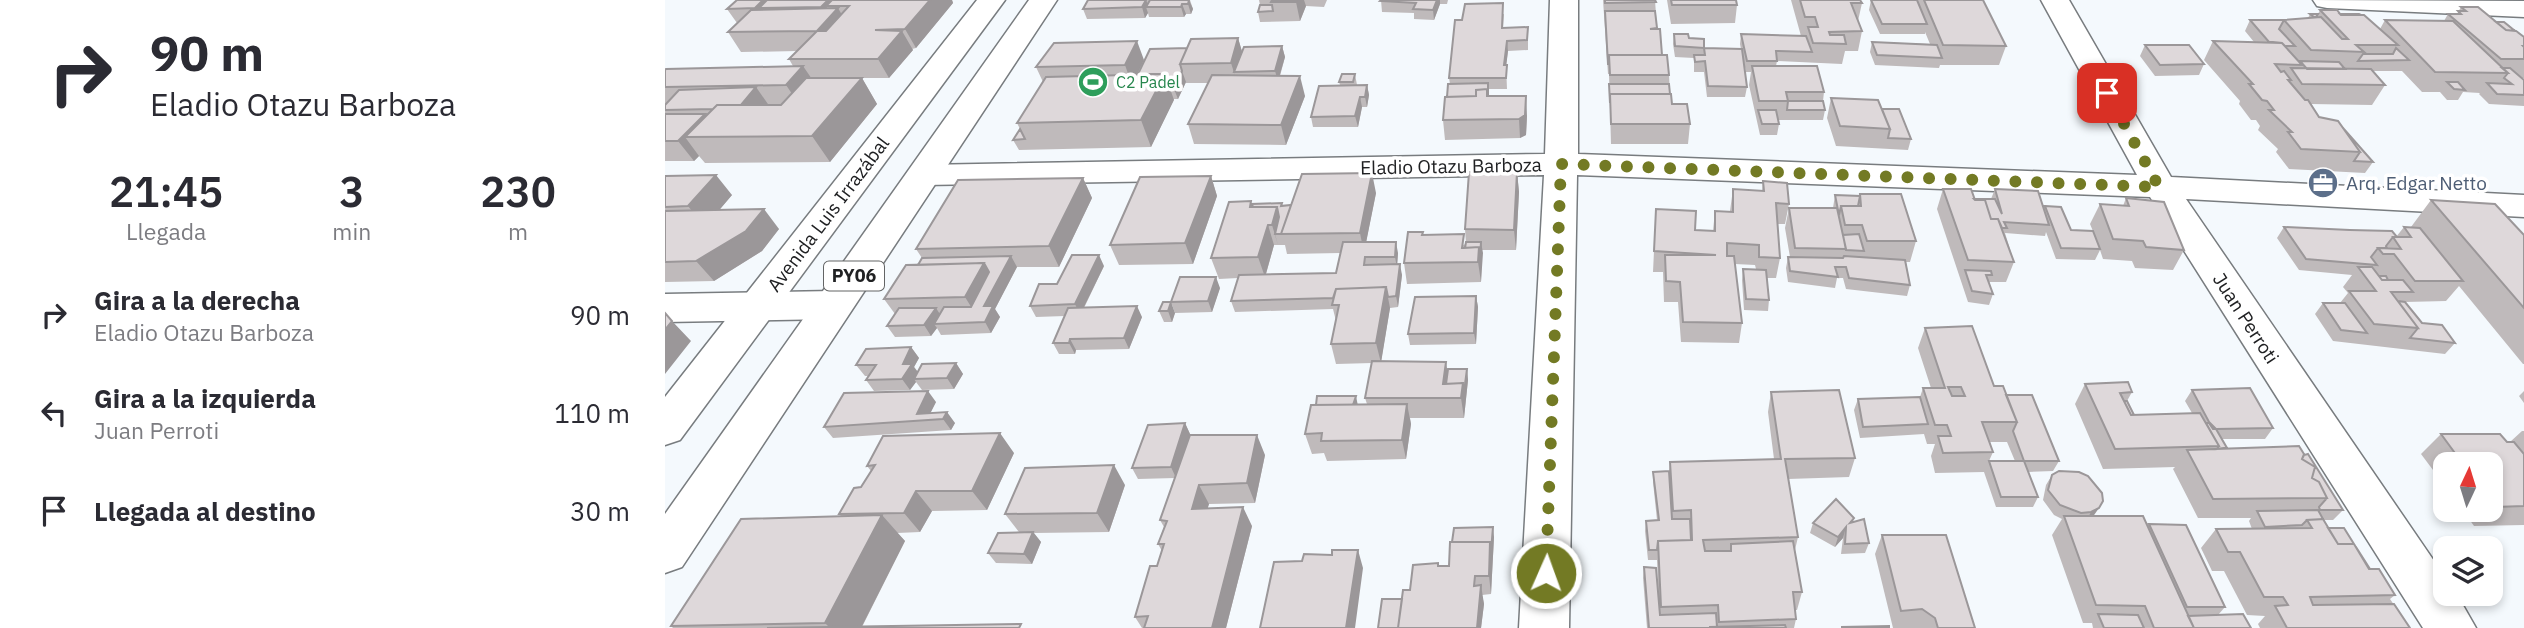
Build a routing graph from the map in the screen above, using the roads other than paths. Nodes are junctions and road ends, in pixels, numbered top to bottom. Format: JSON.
{"nodes":[{"id":1,"x":991,"y":0,"type":"edge"},
{"id":2,"x":1043,"y":0,"type":"edge"},
{"id":3,"x":1564,"y":0,"type":"edge"},
{"id":4,"x":2055,"y":0,"type":"edge"},
{"id":5,"x":2327,"y":0,"type":"edge"},
{"id":6,"x":2524,"y":9,"type":"edge"},
{"id":7,"x":1561,"y":164,"type":"junction"},
{"id":8,"x":923,"y":175,"type":"junction"},
{"id":9,"x":2159,"y":187,"type":"junction"},
{"id":10,"x":2524,"y":206,"type":"edge"},
{"id":11,"x":834,"y":305,"type":"junction"},
{"id":12,"x":758,"y":306,"type":"junction"},
{"id":13,"x":665,"y":308,"type":"edge"},
{"id":14,"x":665,"y":428,"type":"edge"},
{"id":15,"x":665,"y":552,"type":"edge"},
{"id":16,"x":1544,"y":628,"type":"edge"},
{"id":17,"x":2451,"y":628,"type":"edge"}],
"edges":[{"from":1,"to":12,"type":"main road","name":"Avenida Luis Irrazábal","number":"PY06"},
{"from":2,"to":8,"type":"main road","number":"PY06"},
{"from":3,"to":7,"type":"main road"},
{"from":4,"to":9,"type":"main road","name":"Juan Perroti"},
{"from":5,"to":6,"type":"main road"},
{"from":7,"to":8,"type":"main road","name":"Eladio Otazu Barboza"},
{"from":7,"to":9,"type":"main road","name":"Eladio Otazu Barboza"},
{"from":7,"to":16,"type":"main road"},
{"from":8,"to":11,"type":"main road","number":"PY06"},
{"from":9,"to":10,"type":"main road","name":"Eladio Otazu Barboza"},
{"from":9,"to":17,"type":"main road","name":"Juan Perroti"},
{"from":11,"to":12,"type":"main road"},
{"from":11,"to":15,"type":"main road","number":"PY06"},
{"from":12,"to":13,"type":"main road"},
{"from":12,"to":14,"type":"main road","name":"Avenida Luis Irrazábal","number":"PY06"}]}
